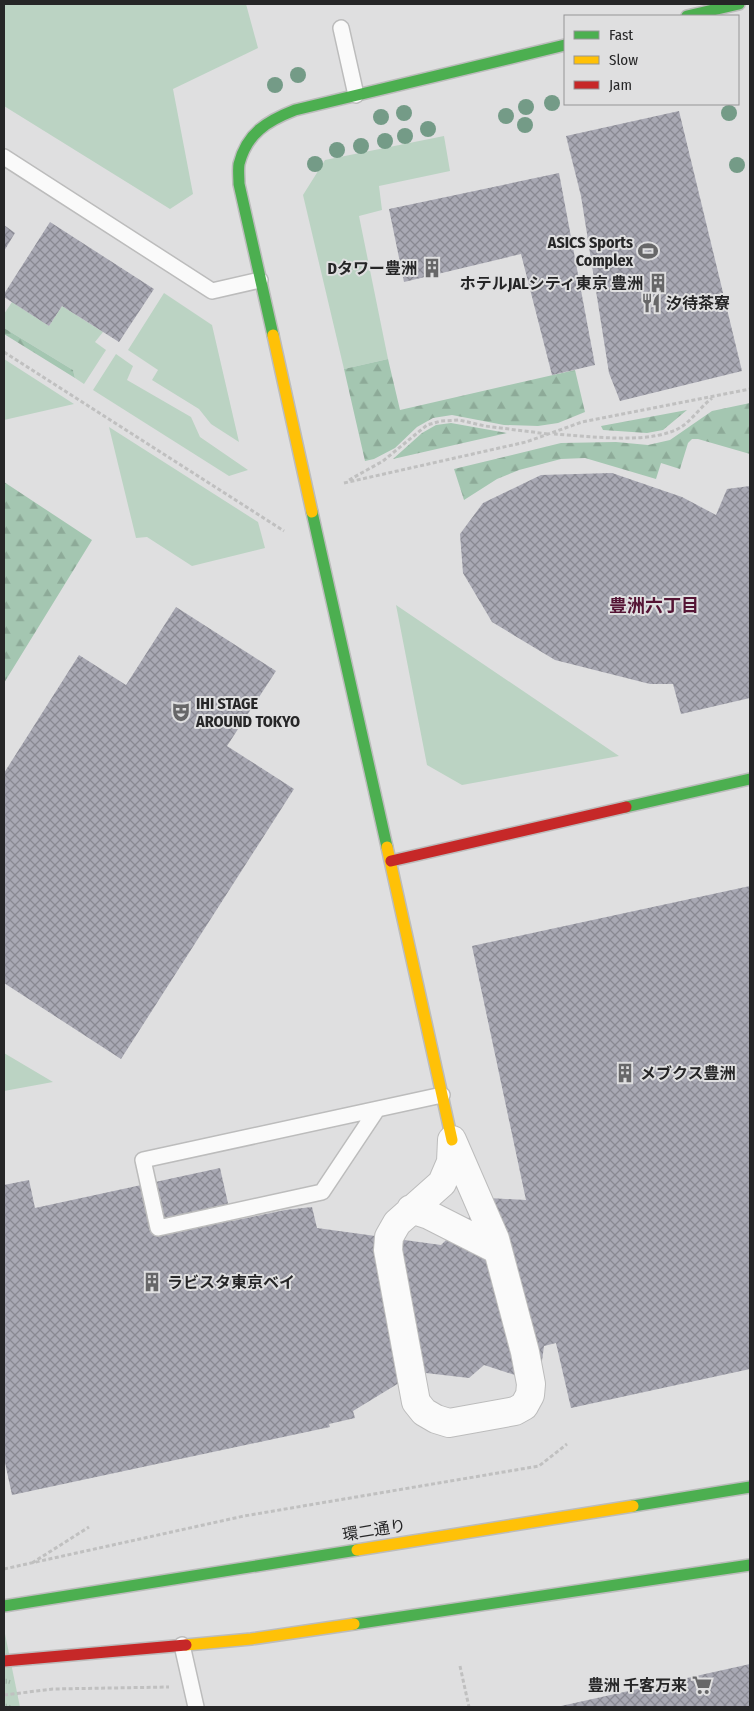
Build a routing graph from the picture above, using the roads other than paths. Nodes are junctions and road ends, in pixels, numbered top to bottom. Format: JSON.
{"nodes":[{"id":1,"x":739,"y":4,"type":"edge"},
{"id":2,"x":690,"y":15,"type":"edge"},
{"id":3,"x":341,"y":28,"type":"dead end"},
{"id":4,"x":564,"y":45,"type":"edge"},
{"id":5,"x":356,"y":95,"type":"junction"},
{"id":6,"x":4,"y":157,"type":"edge"},
{"id":7,"x":260,"y":280,"type":"junction"},
{"id":8,"x":750,"y":779,"type":"edge"},
{"id":9,"x":390,"y":861,"type":"junction"},
{"id":10,"x":442,"y":1096,"type":"junction"},
{"id":11,"x":376,"y":1110,"type":"junction"},
{"id":12,"x":452,"y":1140,"type":"junction"},
{"id":13,"x":411,"y":1209,"type":"junction"},
{"id":14,"x":498,"y":1250,"type":"junction"},
{"id":15,"x":750,"y":1487,"type":"edge"},
{"id":16,"x":750,"y":1565,"type":"edge"},
{"id":17,"x":4,"y":1606,"type":"edge"},
{"id":18,"x":182,"y":1644,"type":"junction"},
{"id":19,"x":4,"y":1662,"type":"edge"},
{"id":20,"x":196,"y":1707,"type":"edge"}],
"edges":[{"from":1,"to":2,"type":"street"},
{"from":3,"to":5,"type":"lane"},
{"from":4,"to":5,"type":"street"},
{"from":5,"to":7,"type":"street"},
{"from":6,"to":7,"type":"lane"},
{"from":7,"to":9,"type":"street"},
{"from":8,"to":9,"type":"street"},
{"from":9,"to":10,"type":"street"},
{"from":10,"to":11,"type":"lane"},
{"from":10,"to":12,"type":"street"},
{"from":11,"to":11,"type":"lane"},
{"from":12,"to":13,"type":"street"},
{"from":12,"to":14,"type":"street"},
{"from":13,"to":14,"type":"street"},
{"from":13,"to":14,"type":"street"},
{"from":15,"to":17,"type":"street","name":"環二通り"},
{"from":16,"to":18,"type":"street"},
{"from":18,"to":19,"type":"street"},
{"from":18,"to":20,"type":"lane"}]}
